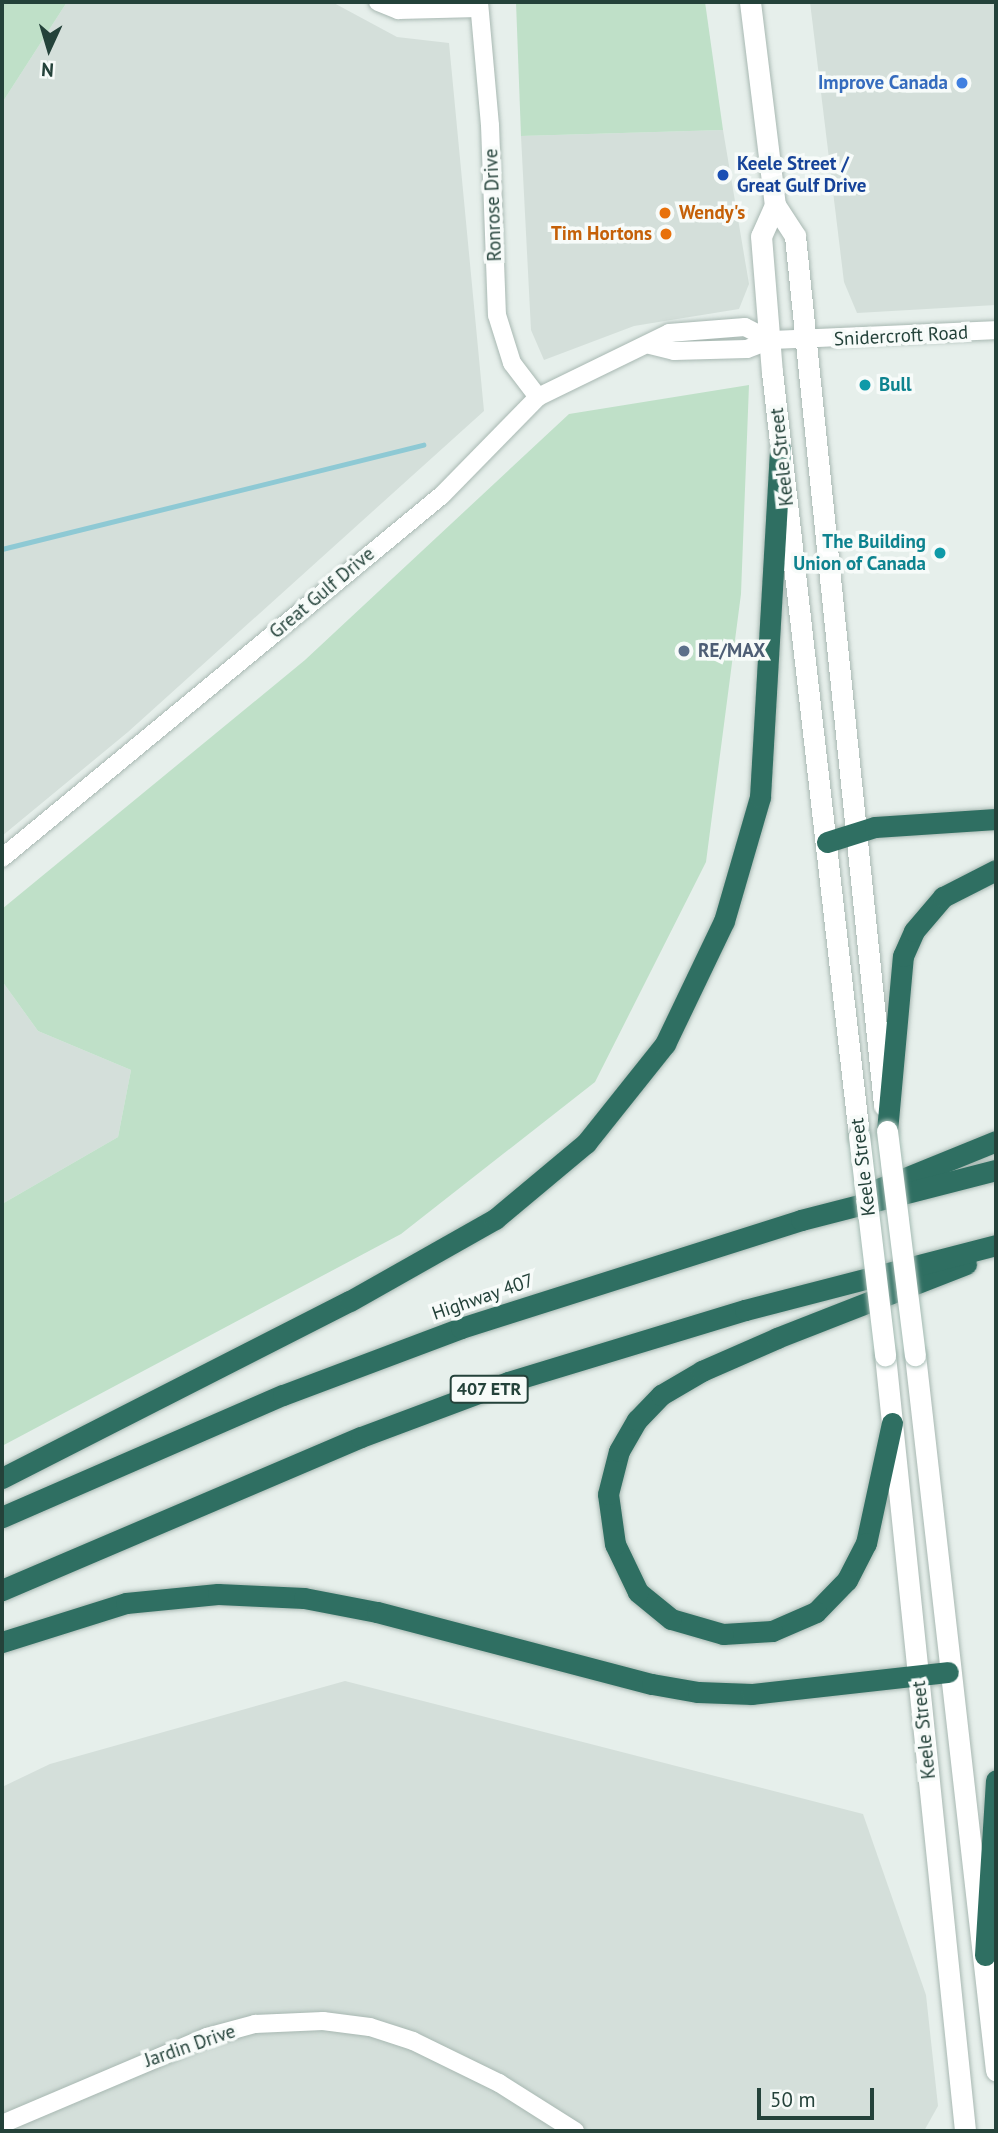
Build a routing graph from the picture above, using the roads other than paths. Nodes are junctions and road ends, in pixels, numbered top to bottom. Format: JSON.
{"nodes":[{"id":1,"x":378,"y":2,"type":"edge"},
{"id":2,"x":750,"y":2,"type":"edge"},
{"id":3,"x":479,"y":5,"type":"edge"},
{"id":4,"x":775,"y":205,"type":"junction"},
{"id":5,"x":996,"y":330,"type":"edge"},
{"id":6,"x":770,"y":340,"type":"junction"},
{"id":7,"x":805,"y":340,"type":"junction"},
{"id":8,"x":538,"y":397,"type":"junction"},
{"id":9,"x":780,"y":449,"type":"junction"},
{"id":10,"x":996,"y":819,"type":"edge"},
{"id":11,"x":855,"y":834,"type":"junction"},
{"id":12,"x":827,"y":842,"type":"junction"},
{"id":13,"x":2,"y":858,"type":"edge"},
{"id":14,"x":996,"y":870,"type":"edge"},
{"id":15,"x":887,"y":1131,"type":"junction"},
{"id":16,"x":996,"y":1141,"type":"edge"},
{"id":17,"x":996,"y":1170,"type":"edge"},
{"id":18,"x":802,"y":1220,"type":"junction"},
{"id":19,"x":996,"y":1245,"type":"edge"},
{"id":20,"x":996,"y":1251,"type":"edge"},
{"id":21,"x":892,"y":1423,"type":"junction"},
{"id":22,"x":2,"y":1478,"type":"edge"},
{"id":23,"x":2,"y":1517,"type":"edge"},
{"id":24,"x":2,"y":1590,"type":"edge"},
{"id":25,"x":2,"y":1642,"type":"edge"},
{"id":26,"x":948,"y":1672,"type":"junction"},
{"id":27,"x":918,"y":1675,"type":"junction"},
{"id":28,"x":996,"y":1780,"type":"edge"},
{"id":29,"x":985,"y":1955,"type":"junction"},
{"id":30,"x":996,"y":2070,"type":"edge"},
{"id":31,"x":2,"y":2124,"type":"edge"},
{"id":32,"x":575,"y":2131,"type":"edge"},
{"id":33,"x":965,"y":2131,"type":"edge"}],
"edges":[{"from":1,"to":3,"type":"street"},
{"from":2,"to":4,"type":"main road","name":"Keele Street"},
{"from":3,"to":8,"type":"street","name":"Ronrose Drive"},
{"from":4,"to":6,"type":"main road","name":"Keele Street"},
{"from":4,"to":7,"type":"main road","name":"Keele Street"},
{"from":5,"to":7,"type":"street","name":"Snidercroft Road"},
{"from":6,"to":7,"type":"street","name":"Snidercroft Road"},
{"from":6,"to":8,"type":"street","name":"Great Gulf Drive"},
{"from":6,"to":9,"type":"main road","name":"Keele Street"},
{"from":7,"to":11,"type":"main road","name":"Keele Street"},
{"from":8,"to":13,"type":"street","name":"Great Gulf Drive"},
{"from":9,"to":12,"type":"main road","name":"Keele Street"},
{"from":9,"to":22,"type":"highway"},
{"from":10,"to":11,"type":"highway"},
{"from":11,"to":12,"type":"highway"},
{"from":11,"to":15,"type":"main road","name":"Keele Street"},
{"from":12,"to":21,"type":"main road","name":"Keele Street","bridge":true},
{"from":14,"to":15,"type":"highway"},
{"from":15,"to":26,"type":"main road","name":"Keele Street","bridge":true},
{"from":16,"to":18,"type":"highway"},
{"from":17,"to":18,"type":"highway","name":"Highway 407"},
{"from":18,"to":23,"type":"highway","name":"Highway 407"},
{"from":19,"to":24,"type":"highway","number":"407 ETR"},
{"from":20,"to":21,"type":"highway"},
{"from":21,"to":27,"type":"main road","name":"Keele Street"},
{"from":25,"to":27,"type":"highway"},
{"from":26,"to":27,"type":"highway"},
{"from":26,"to":29,"type":"main road","name":"Keele Street"},
{"from":27,"to":33,"type":"main road","name":"Keele Street"},
{"from":28,"to":29,"type":"highway"},
{"from":29,"to":30,"type":"main road","name":"Keele Street"},
{"from":31,"to":32,"type":"street","name":"Jardin Drive"}]}
